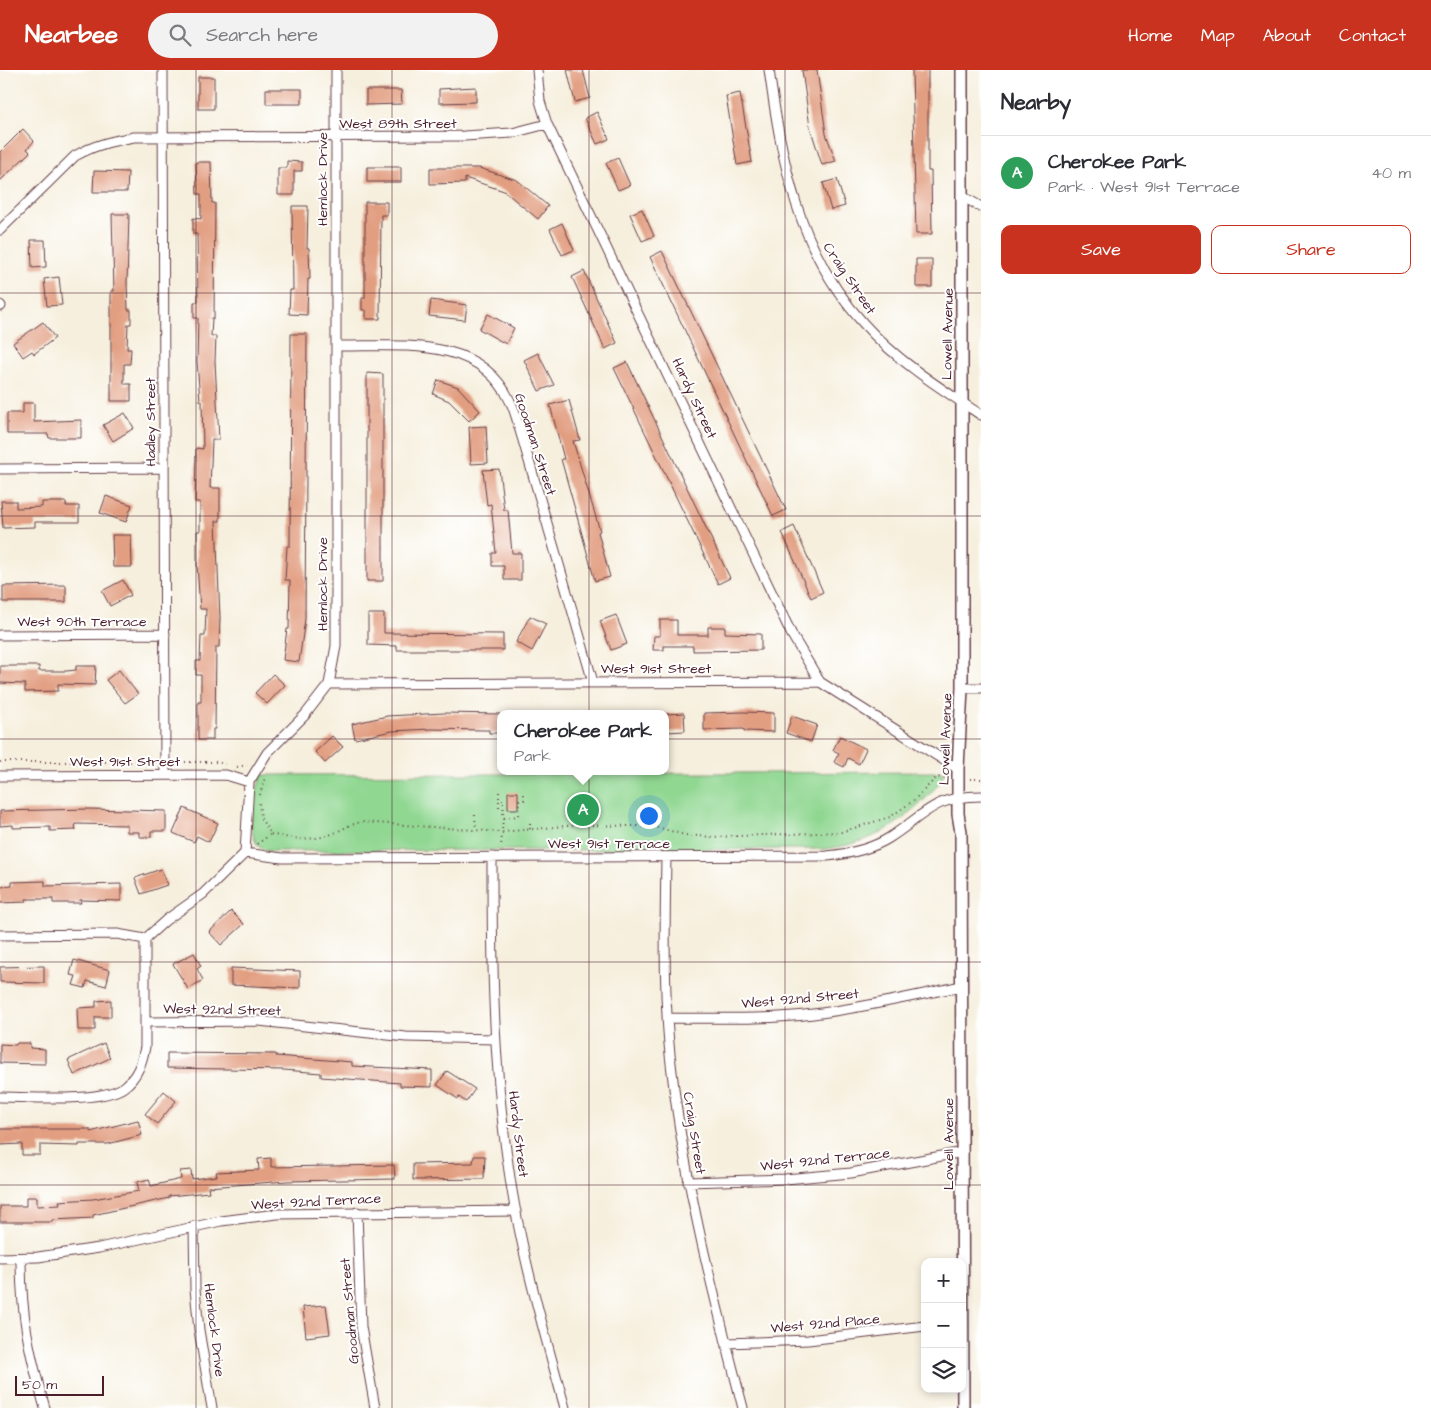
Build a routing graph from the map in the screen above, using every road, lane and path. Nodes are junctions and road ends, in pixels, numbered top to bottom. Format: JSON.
{"nodes":[{"id":1,"x":163,"y":70,"type":"edge"},
{"id":2,"x":336,"y":70,"type":"edge"},
{"id":3,"x":537,"y":70,"type":"edge"},
{"id":4,"x":769,"y":70,"type":"edge"},
{"id":5,"x":962,"y":70,"type":"edge"},
{"id":6,"x":547,"y":124,"type":"junction"},
{"id":7,"x":336,"y":136,"type":"junction"},
{"id":8,"x":163,"y":137,"type":"junction"},
{"id":9,"x":962,"y":196,"type":"junction"},
{"id":10,"x":981,"y":207,"type":"edge"},
{"id":11,"x":0,"y":230,"type":"edge"},
{"id":12,"x":336,"y":346,"type":"junction"},
{"id":13,"x":961,"y":401,"type":"junction"},
{"id":14,"x":981,"y":414,"type":"edge"},
{"id":15,"x":164,"y":468,"type":"junction"},
{"id":16,"x":0,"y":469,"type":"edge"},
{"id":17,"x":165,"y":634,"type":"junction"},
{"id":18,"x":0,"y":635,"type":"edge"},
{"id":19,"x":593,"y":682,"type":"junction"},
{"id":20,"x":820,"y":682,"type":"junction"},
{"id":21,"x":329,"y":684,"type":"junction"},
{"id":22,"x":962,"y":688,"type":"junction"},
{"id":23,"x":981,"y":688,"type":"edge"},
{"id":24,"x":0,"y":762,"type":"edge"},
{"id":25,"x":165,"y":762,"type":"junction"},
{"id":26,"x":248,"y":767,"type":"dead end"},
{"id":27,"x":958,"y":769,"type":"junction"},
{"id":28,"x":262,"y":774,"type":"dead end"},
{"id":29,"x":165,"y":775,"type":"junction"},
{"id":30,"x":0,"y":776,"type":"edge"},
{"id":31,"x":969,"y":778,"type":"dead end"},
{"id":32,"x":981,"y":778,"type":"edge"},
{"id":33,"x":942,"y":779,"type":"dead end"},
{"id":34,"x":249,"y":782,"type":"junction"},
{"id":35,"x":499,"y":792,"type":"dead end"},
{"id":36,"x":524,"y":793,"type":"dead end"},
{"id":37,"x":981,"y":796,"type":"edge"},
{"id":38,"x":958,"y":798,"type":"junction"},
{"id":39,"x":499,"y":800,"type":"junction"},
{"id":40,"x":499,"y":807,"type":"dead end"},
{"id":41,"x":475,"y":815,"type":"dead end"},
{"id":42,"x":504,"y":818,"type":"junction"},
{"id":43,"x":530,"y":823,"type":"dead end"},
{"id":44,"x":476,"y":830,"type":"junction"},
{"id":45,"x":530,"y":830,"type":"junction"},
{"id":46,"x":502,"y":832,"type":"junction"},
{"id":47,"x":271,"y":834,"type":"junction"},
{"id":48,"x":244,"y":853,"type":"junction"},
{"id":49,"x":492,"y":857,"type":"junction"},
{"id":50,"x":502,"y":857,"type":"junction"},
{"id":51,"x":666,"y":857,"type":"junction"},
{"id":52,"x":0,"y":935,"type":"edge"},
{"id":53,"x":144,"y":939,"type":"junction"},
{"id":54,"x":962,"y":986,"type":"junction"},
{"id":55,"x":668,"y":1018,"type":"junction"},
{"id":56,"x":145,"y":1022,"type":"junction"},
{"id":57,"x":495,"y":1039,"type":"junction"},
{"id":58,"x":0,"y":1097,"type":"edge"},
{"id":59,"x":963,"y":1152,"type":"junction"},
{"id":60,"x":688,"y":1182,"type":"junction"},
{"id":61,"x":516,"y":1211,"type":"junction"},
{"id":62,"x":357,"y":1212,"type":"junction"},
{"id":63,"x":194,"y":1226,"type":"junction"},
{"id":64,"x":0,"y":1258,"type":"edge"},
{"id":65,"x":21,"y":1258,"type":"junction"},
{"id":66,"x":963,"y":1303,"type":"edge"},
{"id":67,"x":921,"y":1326,"type":"edge"},
{"id":68,"x":726,"y":1343,"type":"junction"},
{"id":69,"x":963,"y":1348,"type":"edge"},
{"id":70,"x":45,"y":1408,"type":"edge"},
{"id":71,"x":212,"y":1408,"type":"edge"},
{"id":72,"x":376,"y":1408,"type":"edge"},
{"id":73,"x":565,"y":1408,"type":"edge"},
{"id":74,"x":743,"y":1408,"type":"edge"},
{"id":75,"x":963,"y":1408,"type":"edge"}],
"edges":[{"from":1,"to":8,"type":"street","name":"Hadley Street"},
{"from":2,"to":7,"type":"street","name":"Hemlock Drive"},
{"from":3,"to":6,"type":"street"},
{"from":4,"to":13,"type":"street","name":"Craig Street"},
{"from":5,"to":9,"type":"street","name":"Lowell Avenue"},
{"from":6,"to":7,"type":"street","name":"West 89th Street"},
{"from":6,"to":20,"type":"street","name":"Hardy Street"},
{"from":7,"to":8,"type":"street","name":"West 89th Street"},
{"from":7,"to":12,"type":"street","name":"Hemlock Drive"},
{"from":8,"to":11,"type":"street","name":"West 89th Street"},
{"from":8,"to":15,"type":"street","name":"Hadley Street"},
{"from":9,"to":10,"type":"street"},
{"from":9,"to":13,"type":"street","name":"Lowell Avenue"},
{"from":12,"to":19,"type":"street","name":"Goodman Street"},
{"from":12,"to":21,"type":"street","name":"Hemlock Drive"},
{"from":13,"to":14,"type":"street","name":"Craig Street"},
{"from":13,"to":22,"type":"street","name":"Lowell Avenue"},
{"from":15,"to":16,"type":"street"},
{"from":15,"to":17,"type":"street","name":"Hadley Street"},
{"from":17,"to":18,"type":"street","name":"West 90th Terrace"},
{"from":17,"to":25,"type":"street","name":"Hadley Street"},
{"from":19,"to":20,"type":"street","name":"West 91st Street"},
{"from":19,"to":21,"type":"street","name":"West 91st Street"},
{"from":20,"to":27,"type":"street"},
{"from":21,"to":34,"type":"street","name":"Hemlock Drive"},
{"from":22,"to":23,"type":"street"},
{"from":22,"to":27,"type":"street","name":"Lowell Avenue"},
{"from":24,"to":25,"type":"path"},
{"from":25,"to":26,"type":"path"},
{"from":25,"to":29,"type":"street","name":"Hadley Street"},
{"from":27,"to":38,"type":"street","name":"Lowell Avenue"},
{"from":28,"to":47,"type":"path"},
{"from":29,"to":30,"type":"street","name":"West 91st Street"},
{"from":29,"to":34,"type":"street","name":"West 91st Street"},
{"from":31,"to":32,"type":"path"},
{"from":33,"to":45,"type":"path"},
{"from":34,"to":48,"type":"street","name":"Hemlock Drive"},
{"from":35,"to":39,"type":"path"},
{"from":36,"to":42,"type":"path"},
{"from":37,"to":38,"type":"street"},
{"from":38,"to":51,"type":"street","name":"West 91st Terrace"},
{"from":38,"to":54,"type":"street","name":"Lowell Avenue"},
{"from":39,"to":40,"type":"path"},
{"from":39,"to":42,"type":"path"},
{"from":41,"to":44,"type":"path"},
{"from":42,"to":46,"type":"path"},
{"from":43,"to":45,"type":"path"},
{"from":44,"to":46,"type":"path"},
{"from":44,"to":47,"type":"path"},
{"from":45,"to":46,"type":"path"},
{"from":46,"to":50,"type":"path"},
{"from":47,"to":48,"type":"path"},
{"from":48,"to":49,"type":"street","name":"West 91st Terrace"},
{"from":48,"to":53,"type":"street"},
{"from":49,"to":50,"type":"street","name":"West 91st Terrace"},
{"from":49,"to":57,"type":"street","name":"Hardy Street"},
{"from":50,"to":51,"type":"street","name":"West 91st Terrace"},
{"from":51,"to":55,"type":"street","name":"Craig Street"},
{"from":52,"to":53,"type":"street"},
{"from":53,"to":56,"type":"street"},
{"from":54,"to":55,"type":"street","name":"West 92nd Street"},
{"from":54,"to":59,"type":"street","name":"Lowell Avenue"},
{"from":55,"to":60,"type":"street","name":"Craig Street"},
{"from":56,"to":57,"type":"street","name":"West 92nd Street"},
{"from":56,"to":58,"type":"street","name":"West 92nd Street"},
{"from":57,"to":61,"type":"street","name":"Hardy Street"},
{"from":59,"to":60,"type":"street","name":"West 92nd Terrace"},
{"from":59,"to":66,"type":"street","name":"Lowell Avenue"},
{"from":60,"to":68,"type":"street","name":"Craig Street"},
{"from":61,"to":62,"type":"street","name":"West 92nd Terrace"},
{"from":61,"to":73,"type":"street","name":"Hardy Street"},
{"from":62,"to":63,"type":"street","name":"West 92nd Terrace"},
{"from":62,"to":72,"type":"street","name":"Goodman Street"},
{"from":63,"to":65,"type":"street","name":"West 92nd Terrace"},
{"from":63,"to":71,"type":"street","name":"Hemlock Drive"},
{"from":64,"to":65,"type":"street","name":"West 92nd Terrace"},
{"from":65,"to":70,"type":"street"},
{"from":67,"to":68,"type":"street","name":"West 92nd Place"},
{"from":68,"to":74,"type":"street","name":"Craig Street"},
{"from":69,"to":75,"type":"street","name":"Lowell Avenue"}]}
